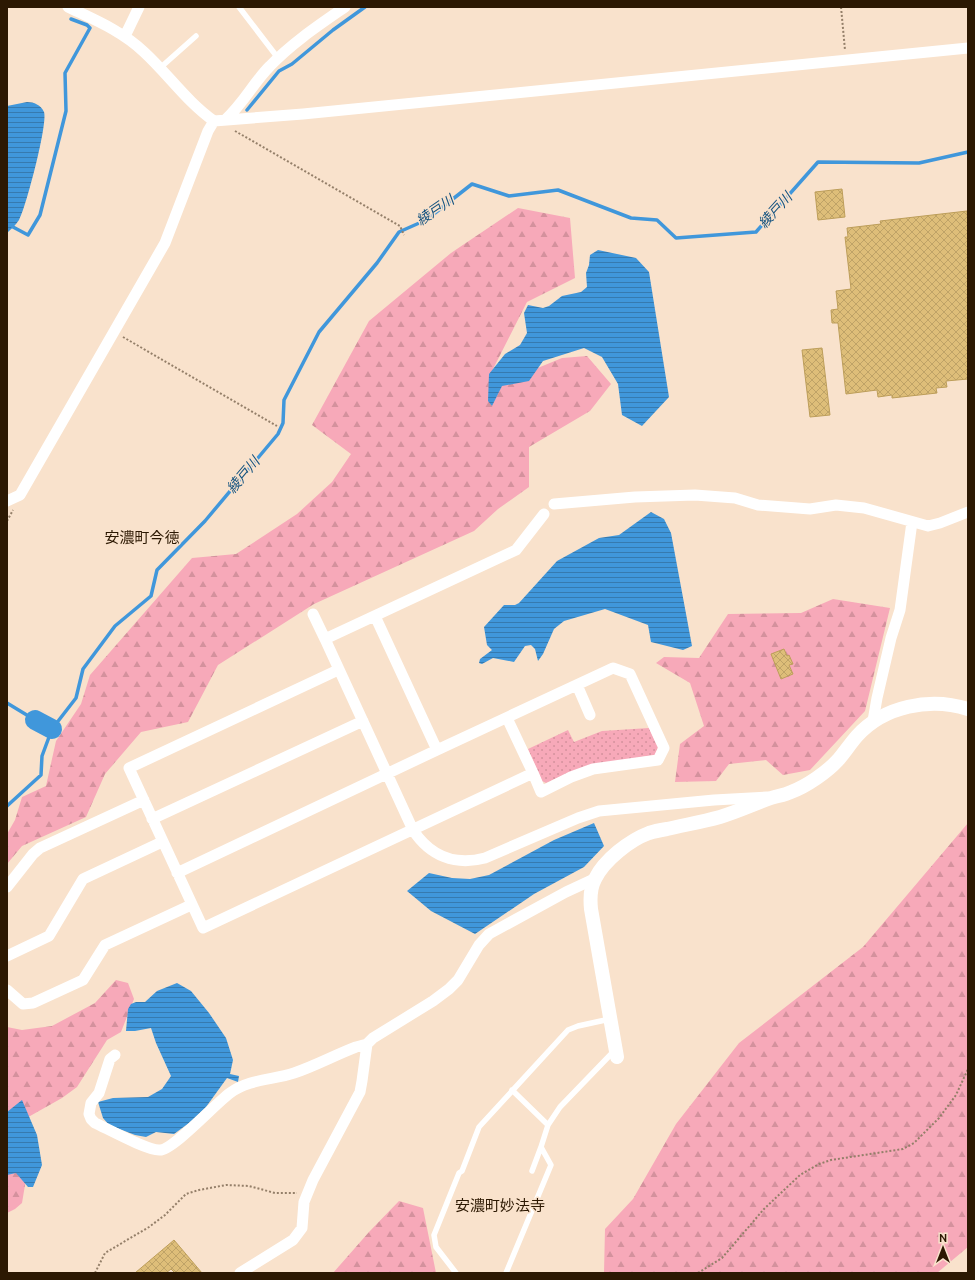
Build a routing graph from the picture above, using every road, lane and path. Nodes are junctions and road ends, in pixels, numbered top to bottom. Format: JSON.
{"nodes":[{"id":1,"x":68,"y":7,"type":"edge"},
{"id":2,"x":139,"y":7,"type":"edge"},
{"id":3,"x":240,"y":7,"type":"edge"},
{"id":4,"x":345,"y":7,"type":"edge"},
{"id":5,"x":841,"y":7,"type":"edge"},
{"id":6,"x":125,"y":36,"type":"junction"},
{"id":7,"x":196,"y":36,"type":"dead end"},
{"id":8,"x":968,"y":48,"type":"edge"},
{"id":9,"x":278,"y":58,"type":"junction"},
{"id":10,"x":846,"y":59,"type":"junction"},
{"id":11,"x":160,"y":68,"type":"junction"},
{"id":12,"x":220,"y":120,"type":"junction"},
{"id":13,"x":404,"y":235,"type":"dead end"},
{"id":14,"x":115,"y":332,"type":"junction"},
{"id":15,"x":277,"y":426,"type":"dead end"},
{"id":16,"x":7,"y":501,"type":"edge"},
{"id":17,"x":554,"y":504,"type":"dead end"},
{"id":18,"x":968,"y":512,"type":"edge"},
{"id":19,"x":544,"y":514,"type":"dead end"},
{"id":20,"x":912,"y":522,"type":"junction"},
{"id":21,"x":313,"y":614,"type":"dead end"},
{"id":22,"x":375,"y":616,"type":"junction"},
{"id":23,"x":324,"y":639,"type":"junction"},
{"id":24,"x":338,"y":670,"type":"junction"},
{"id":25,"x":577,"y":685,"type":"junction"},
{"id":26,"x":968,"y":709,"type":"edge"},
{"id":27,"x":590,"y":715,"type":"dead end"},
{"id":28,"x":507,"y":718,"type":"junction"},
{"id":29,"x":363,"y":721,"type":"junction"},
{"id":30,"x":873,"y":721,"type":"junction"},
{"id":31,"x":437,"y":750,"type":"junction"},
{"id":32,"x":532,"y":773,"type":"junction"},
{"id":33,"x":388,"y":774,"type":"junction"},
{"id":34,"x":775,"y":796,"type":"junction"},
{"id":35,"x":144,"y":800,"type":"junction"},
{"id":36,"x":152,"y":819,"type":"junction"},
{"id":37,"x":413,"y":830,"type":"junction"},
{"id":38,"x":162,"y":842,"type":"junction"},
{"id":39,"x":177,"y":873,"type":"junction"},
{"id":40,"x":594,"y":879,"type":"junction"},
{"id":41,"x":7,"y":887,"type":"edge"},
{"id":42,"x":192,"y":905,"type":"junction"},
{"id":43,"x":7,"y":956,"type":"edge"},
{"id":44,"x":7,"y":990,"type":"edge"},
{"id":45,"x":610,"y":1019,"type":"junction"},
{"id":46,"x":367,"y":1044,"type":"junction"},
{"id":47,"x":616,"y":1054,"type":"joint"},
{"id":48,"x":115,"y":1055,"type":"dead end"},
{"id":49,"x":968,"y":1069,"type":"edge"},
{"id":50,"x":512,"y":1090,"type":"junction"},
{"id":51,"x":548,"y":1125,"type":"junction"},
{"id":52,"x":542,"y":1147,"type":"junction"},
{"id":53,"x":532,"y":1171,"type":"dead end"},
{"id":54,"x":308,"y":1193,"type":"junction"},
{"id":55,"x":95,"y":1273,"type":"edge"},
{"id":56,"x":240,"y":1273,"type":"edge"},
{"id":57,"x":456,"y":1273,"type":"edge"},
{"id":58,"x":506,"y":1273,"type":"edge"},
{"id":59,"x":698,"y":1273,"type":"edge"}],
"edges":[{"from":1,"to":6,"type":"street"},
{"from":2,"to":6,"type":"street"},
{"from":3,"to":9,"type":"lane"},
{"from":4,"to":9,"type":"street"},
{"from":5,"to":10,"type":"path"},
{"from":6,"to":11,"type":"street"},
{"from":7,"to":11,"type":"lane"},
{"from":8,"to":10,"type":"street"},
{"from":9,"to":12,"type":"street"},
{"from":10,"to":12,"type":"street"},
{"from":11,"to":12,"type":"street"},
{"from":12,"to":13,"type":"path"},
{"from":12,"to":14,"type":"street"},
{"from":14,"to":15,"type":"path"},
{"from":14,"to":16,"type":"street"},
{"from":17,"to":20,"type":"street"},
{"from":18,"to":20,"type":"street"},
{"from":19,"to":22,"type":"street"},
{"from":20,"to":30,"type":"street"},
{"from":21,"to":23,"type":"street"},
{"from":22,"to":23,"type":"street"},
{"from":22,"to":31,"type":"street"},
{"from":23,"to":24,"type":"street"},
{"from":24,"to":29,"type":"street"},
{"from":24,"to":35,"type":"street"},
{"from":25,"to":27,"type":"street"},
{"from":25,"to":28,"type":"street"},
{"from":25,"to":32,"type":"street"},
{"from":26,"to":30,"type":"street"},
{"from":28,"to":31,"type":"street"},
{"from":28,"to":32,"type":"street"},
{"from":29,"to":33,"type":"street"},
{"from":29,"to":36,"type":"street"},
{"from":30,"to":34,"type":"street"},
{"from":31,"to":33,"type":"street"},
{"from":32,"to":37,"type":"street"},
{"from":33,"to":37,"type":"street"},
{"from":33,"to":39,"type":"street"},
{"from":34,"to":37,"type":"street"},
{"from":34,"to":40,"type":"street"},
{"from":35,"to":36,"type":"street"},
{"from":35,"to":41,"type":"street"},
{"from":36,"to":38,"type":"street"},
{"from":37,"to":42,"type":"street"},
{"from":38,"to":39,"type":"street"},
{"from":38,"to":43,"type":"street"},
{"from":39,"to":42,"type":"street"},
{"from":40,"to":45,"type":"street"},
{"from":40,"to":46,"type":"street"},
{"from":42,"to":44,"type":"street"},
{"from":45,"to":47,"type":"street"},
{"from":45,"to":50,"type":"lane"},
{"from":46,"to":48,"type":"street"},
{"from":46,"to":54,"type":"street"},
{"from":47,"to":51,"type":"lane"},
{"from":49,"to":59,"type":"path"},
{"from":50,"to":51,"type":"lane"},
{"from":50,"to":57,"type":"lane"},
{"from":51,"to":52,"type":"lane"},
{"from":52,"to":53,"type":"lane"},
{"from":52,"to":58,"type":"lane"},
{"from":54,"to":55,"type":"path"},
{"from":54,"to":56,"type":"street"}]}
